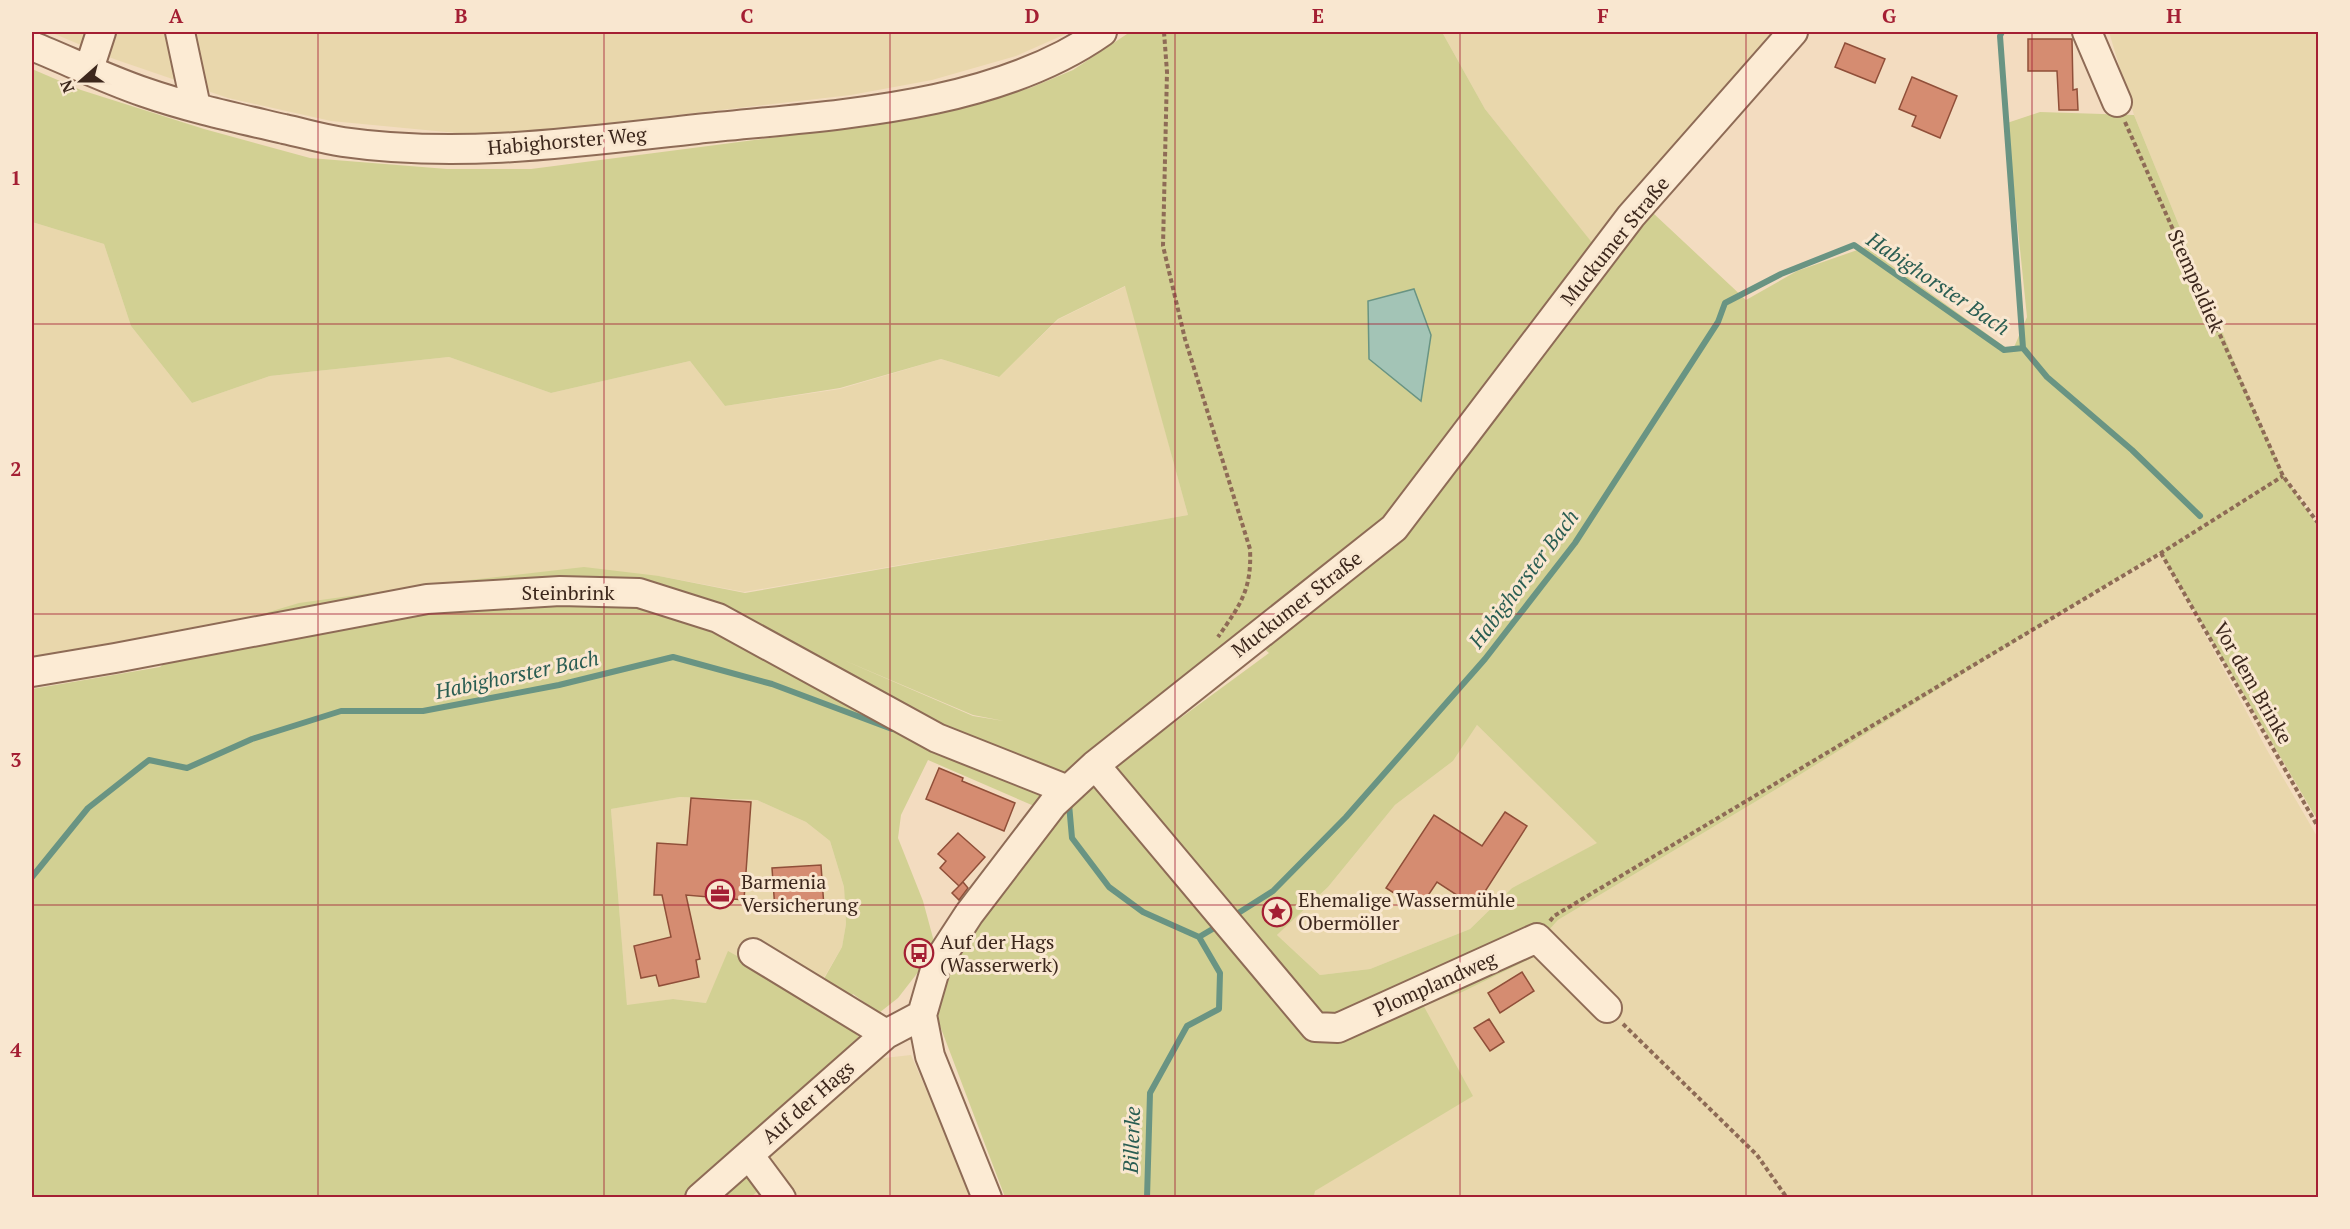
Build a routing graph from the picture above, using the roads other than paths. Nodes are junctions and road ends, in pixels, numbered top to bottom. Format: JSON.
{"nodes":[{"id":1,"x":180,"y":32,"type":"edge"},
{"id":2,"x":1102,"y":32,"type":"edge"},
{"id":3,"x":1793,"y":32,"type":"edge"},
{"id":4,"x":2087,"y":32,"type":"edge"},
{"id":5,"x":110,"y":33,"type":"edge"},
{"id":6,"x":32,"y":46,"type":"edge"},
{"id":7,"x":89,"y":69,"type":"junction"},
{"id":8,"x":2117,"y":102,"type":"road end"},
{"id":9,"x":196,"y":107,"type":"junction"},
{"id":10,"x":32,"y":672,"type":"edge"},
{"id":11,"x":1095,"y":765,"type":"junction"},
{"id":12,"x":1068,"y":790,"type":"junction"},
{"id":13,"x":753,"y":953,"type":"dead end"},
{"id":14,"x":1607,"y":1008,"type":"road end"},
{"id":15,"x":922,"y":1015,"type":"junction"},
{"id":16,"x":886,"y":1034,"type":"junction"},
{"id":17,"x":749,"y":1155,"type":"junction"},
{"id":18,"x":700,"y":1197,"type":"edge"},
{"id":19,"x":781,"y":1197,"type":"edge"},
{"id":20,"x":987,"y":1197,"type":"edge"}],
"edges":[{"from":1,"to":9,"type":"street"},
{"from":2,"to":9,"type":"street","name":"Habighorster Weg"},
{"from":3,"to":11,"type":"street","name":"Muckumer Straße"},
{"from":4,"to":8,"type":"street"},
{"from":5,"to":7,"type":"street"},
{"from":6,"to":7,"type":"street","name":"Habighorster Weg"},
{"from":7,"to":9,"type":"street","name":"Habighorster Weg"},
{"from":10,"to":12,"type":"street","name":"Steinbrink"},
{"from":11,"to":12,"type":"street","name":"Muckumer Straße"},
{"from":11,"to":14,"type":"street","name":"Plomplandweg"},
{"from":12,"to":15,"type":"street","name":"Muckumer Straße"},
{"from":13,"to":16,"type":"street"},
{"from":15,"to":16,"type":"street","name":"Auf der Hags"},
{"from":15,"to":20,"type":"street","name":"Muckumer Straße"},
{"from":16,"to":17,"type":"street","name":"Auf der Hags"},
{"from":17,"to":18,"type":"street","name":"Auf der Hags"},
{"from":17,"to":19,"type":"street"}]}
